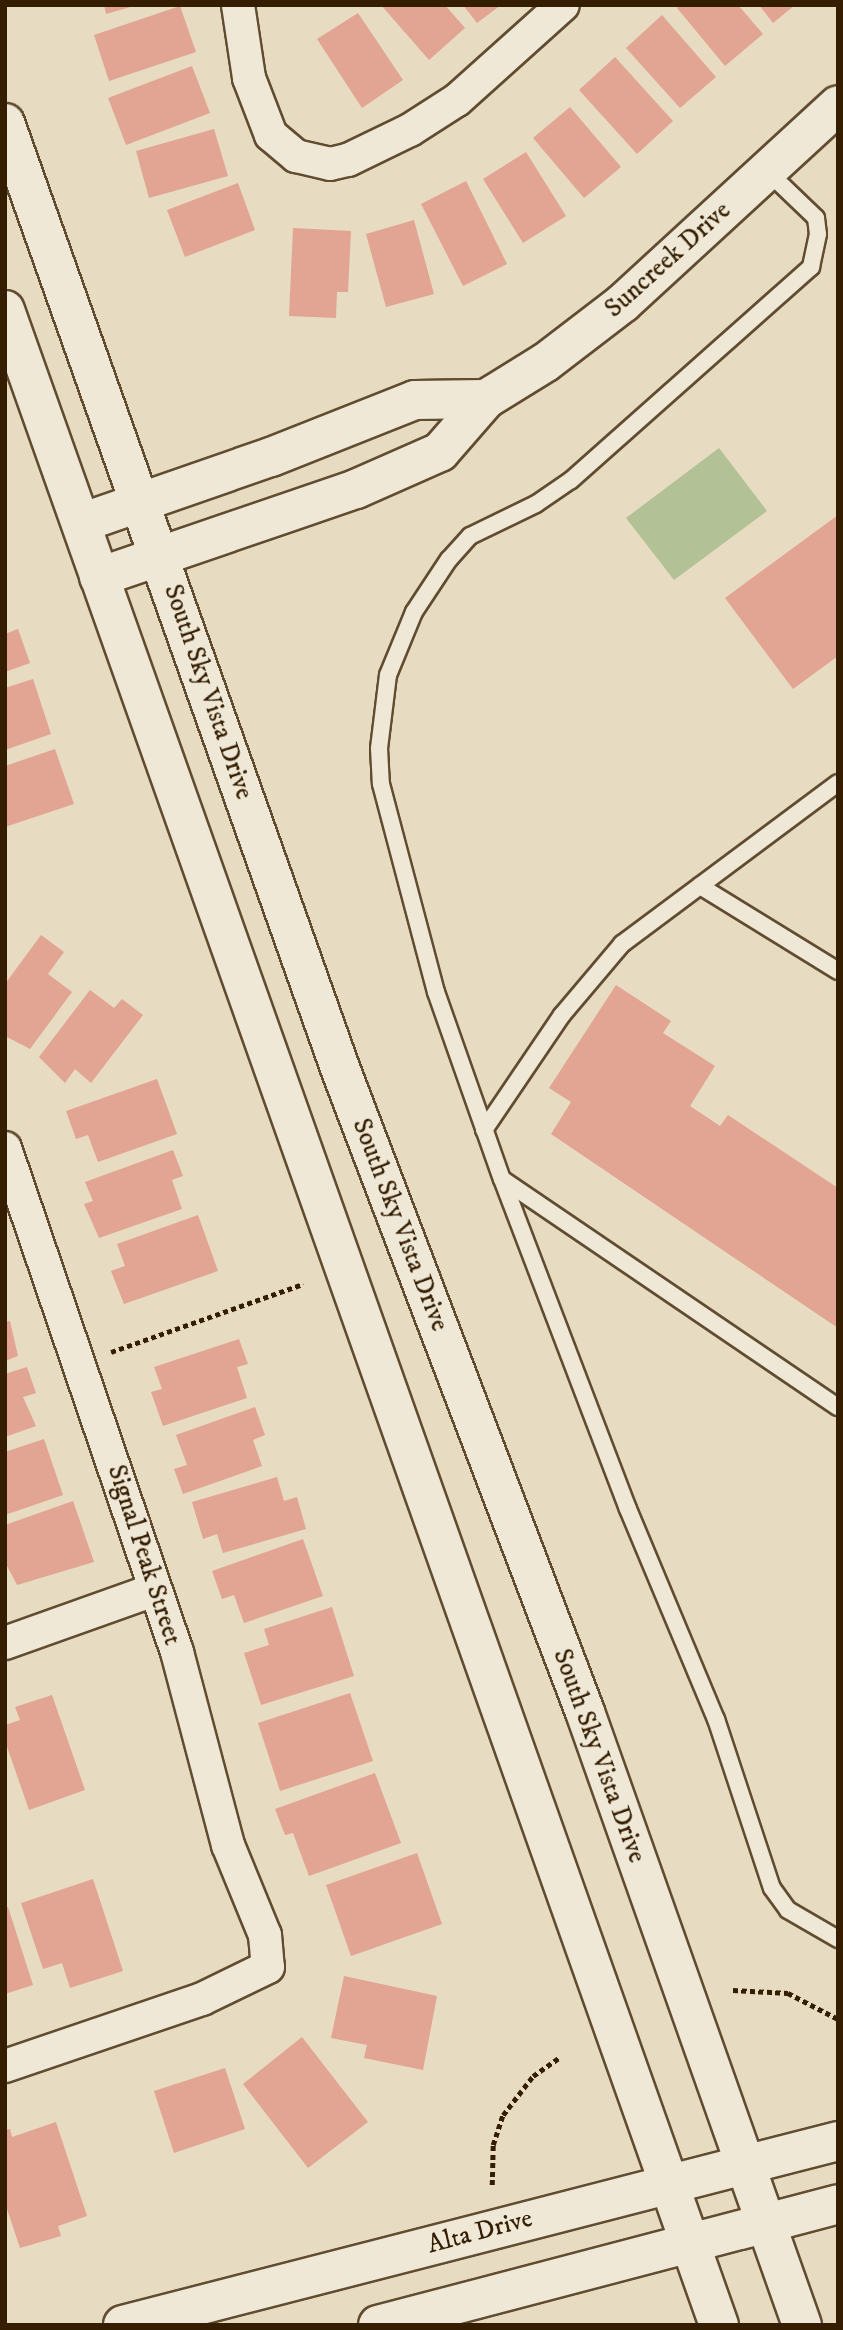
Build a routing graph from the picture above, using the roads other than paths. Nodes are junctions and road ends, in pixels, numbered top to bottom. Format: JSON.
{"nodes":[{"id":1,"x":238,"y":5,"type":"edge"},
{"id":2,"x":563,"y":5,"type":"edge"},
{"id":3,"x":838,"y":105,"type":"edge"},
{"id":4,"x":5,"y":123,"type":"edge"},
{"id":5,"x":766,"y":170,"type":"junction"},
{"id":6,"x":5,"y":310,"type":"edge"},
{"id":7,"x":486,"y":399,"type":"junction"},
{"id":8,"x":140,"y":502,"type":"junction"},
{"id":9,"x":81,"y":523,"type":"junction"},
{"id":10,"x":160,"y":557,"type":"junction"},
{"id":11,"x":99,"y":577,"type":"junction"},
{"id":12,"x":838,"y":783,"type":"edge"},
{"id":13,"x":700,"y":886,"type":"junction"},
{"id":14,"x":838,"y":971,"type":"edge"},
{"id":15,"x":484,"y":1130,"type":"junction"},
{"id":16,"x":5,"y":1148,"type":"edge"},
{"id":17,"x":502,"y":1179,"type":"junction"},
{"id":18,"x":838,"y":1407,"type":"edge"},
{"id":19,"x":154,"y":1590,"type":"junction"},
{"id":20,"x":5,"y":1643,"type":"edge"},
{"id":21,"x":838,"y":1939,"type":"edge"},
{"id":22,"x":5,"y":2066,"type":"edge"},
{"id":23,"x":838,"y":2141,"type":"edge"},
{"id":24,"x":744,"y":2165,"type":"junction"},
{"id":25,"x":669,"y":2183,"type":"junction"},
{"id":26,"x":838,"y":2204,"type":"edge"},
{"id":27,"x":765,"y":2223,"type":"junction"},
{"id":28,"x":691,"y":2244,"type":"junction"},
{"id":29,"x":122,"y":2325,"type":"edge"},
{"id":30,"x":378,"y":2325,"type":"edge"},
{"id":31,"x":719,"y":2325,"type":"edge"},
{"id":32,"x":802,"y":2325,"type":"edge"}],
"edges":[{"from":1,"to":2,"type":"street"},
{"from":3,"to":5,"type":"main road","name":"Suncreek Drive"},
{"from":4,"to":8,"type":"main road","name":"South Sky Vista Drive"},
{"from":5,"to":7,"type":"main road","name":"Suncreek Drive"},
{"from":5,"to":15,"type":"lane"},
{"from":6,"to":9,"type":"main road"},
{"from":7,"to":8,"type":"main road"},
{"from":7,"to":10,"type":"main road","name":"Suncreek Drive"},
{"from":8,"to":9,"type":"main road"},
{"from":8,"to":10,"type":"main road","name":"South Sky Vista Drive"},
{"from":9,"to":11,"type":"main road"},
{"from":10,"to":11,"type":"main road","name":"Suncreek Drive"},
{"from":10,"to":24,"type":"main road","name":"South Sky Vista Drive"},
{"from":11,"to":25,"type":"main road"},
{"from":12,"to":13,"type":"lane"},
{"from":13,"to":14,"type":"lane"},
{"from":13,"to":15,"type":"lane"},
{"from":15,"to":17,"type":"lane"},
{"from":16,"to":19,"type":"street","name":"Signal Peak Street"},
{"from":17,"to":18,"type":"lane"},
{"from":17,"to":21,"type":"lane"},
{"from":19,"to":20,"type":"street"},
{"from":19,"to":22,"type":"street","name":"Signal Peak Street"},
{"from":23,"to":24,"type":"main road","name":"Alta Drive"},
{"from":24,"to":25,"type":"main road","name":"Alta Drive"},
{"from":24,"to":27,"type":"main road","name":"South Sky Vista Drive"},
{"from":25,"to":28,"type":"main road"},
{"from":25,"to":29,"type":"main road","name":"Alta Drive"},
{"from":26,"to":27,"type":"main road"},
{"from":27,"to":28,"type":"main road"},
{"from":27,"to":32,"type":"main road","name":"South Sky Vista Drive"},
{"from":28,"to":30,"type":"main road"},
{"from":28,"to":31,"type":"main road"}]}
